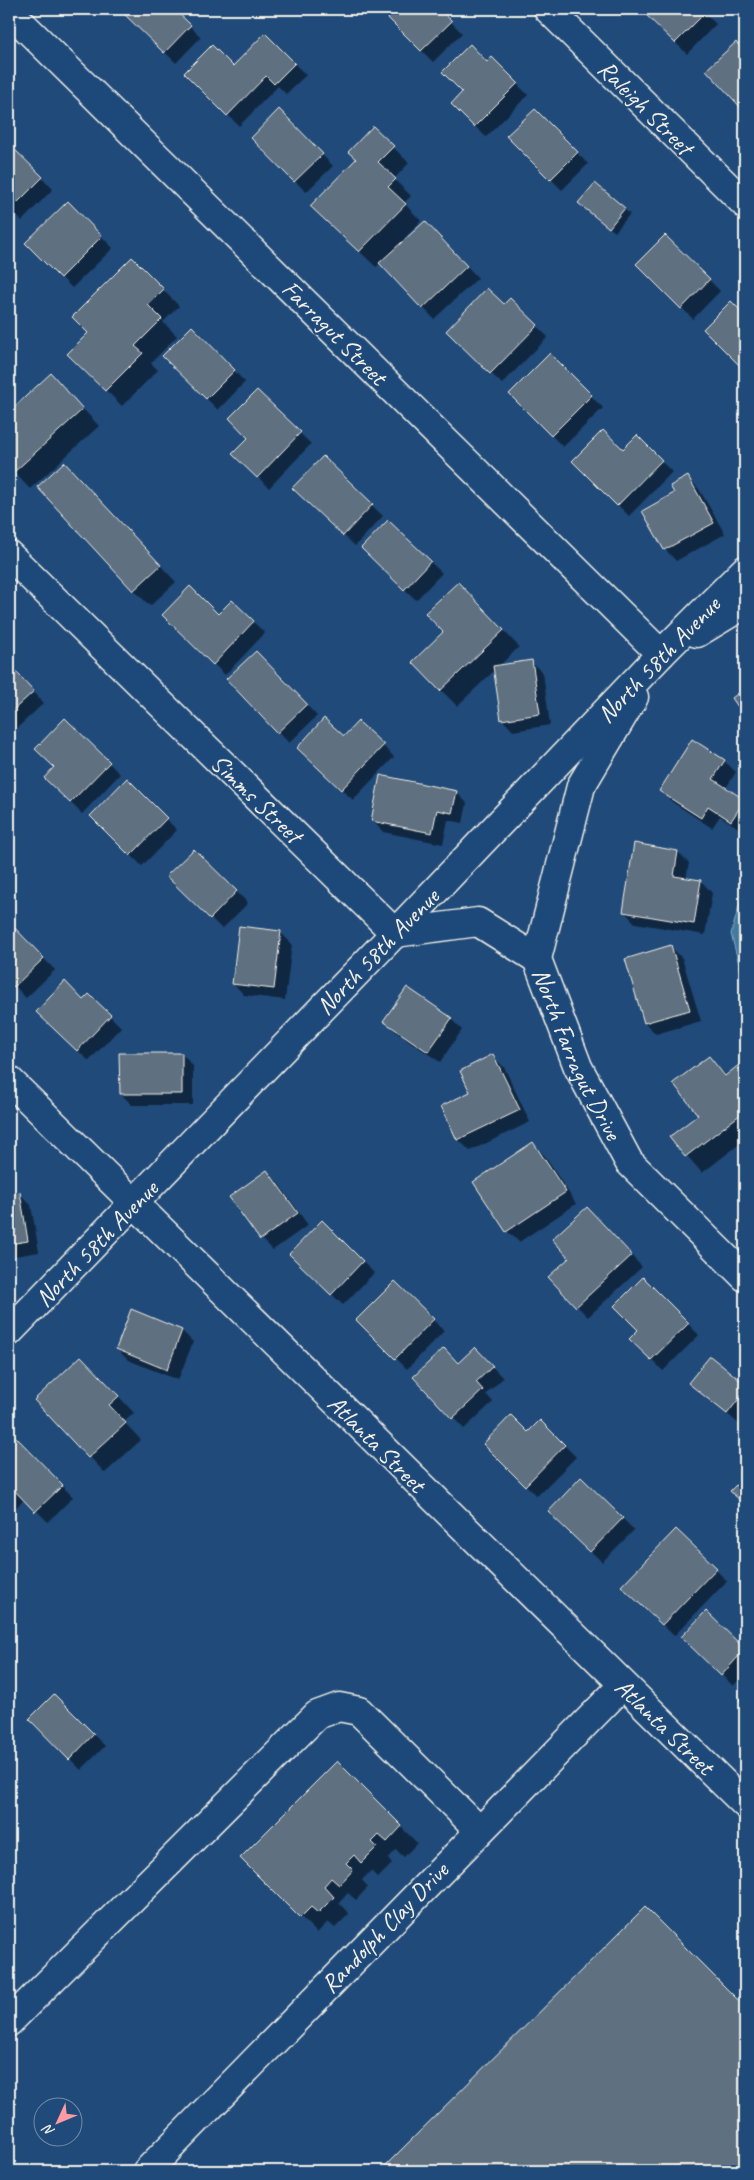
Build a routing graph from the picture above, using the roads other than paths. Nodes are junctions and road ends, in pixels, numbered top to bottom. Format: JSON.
{"nodes":[{"id":1,"x":548,"y":9,"type":"edge"},
{"id":2,"x":9,"y":11,"type":"edge"},
{"id":3,"x":745,"y":204,"type":"edge"},
{"id":4,"x":9,"y":555,"type":"edge"},
{"id":5,"x":745,"y":570,"type":"edge"},
{"id":6,"x":745,"y":604,"type":"edge"},
{"id":7,"x":661,"y":654,"type":"junction"},
{"id":8,"x":395,"y":933,"type":"junction"},
{"id":9,"x":537,"y":958,"type":"junction"},
{"id":10,"x":9,"y":1080,"type":"edge"},
{"id":11,"x":134,"y":1204,"type":"junction"},
{"id":12,"x":745,"y":1277,"type":"edge"},
{"id":13,"x":9,"y":1332,"type":"edge"},
{"id":14,"x":623,"y":1685,"type":"junction"},
{"id":15,"x":745,"y":1804,"type":"edge"},
{"id":16,"x":479,"y":1830,"type":"junction"},
{"id":17,"x":9,"y":2022,"type":"edge"},
{"id":18,"x":147,"y":2171,"type":"edge"}],
"edges":[{"from":1,"to":3,"type":"street","name":"Raleigh Street"},
{"from":2,"to":7,"type":"street","name":"Farragut Street"},
{"from":4,"to":8,"type":"street","name":"Simms Street"},
{"from":5,"to":7,"type":"street","name":"North 58th Avenue"},
{"from":6,"to":7,"type":"street"},
{"from":7,"to":8,"type":"street","name":"North 58th Avenue"},
{"from":7,"to":9,"type":"street","name":"North Farragut Drive"},
{"from":8,"to":9,"type":"street"},
{"from":8,"to":11,"type":"street","name":"North 58th Avenue"},
{"from":9,"to":12,"type":"street","name":"North Farragut Drive"},
{"from":10,"to":11,"type":"street","name":"Atlanta Street"},
{"from":11,"to":13,"type":"street","name":"North 58th Avenue"},
{"from":11,"to":14,"type":"street","name":"Atlanta Street"},
{"from":14,"to":15,"type":"street","name":"Atlanta Street"},
{"from":14,"to":16,"type":"street","name":"Randolph Clay Drive"},
{"from":16,"to":17,"type":"street"},
{"from":16,"to":18,"type":"street","name":"Randolph Clay Drive"}]}
